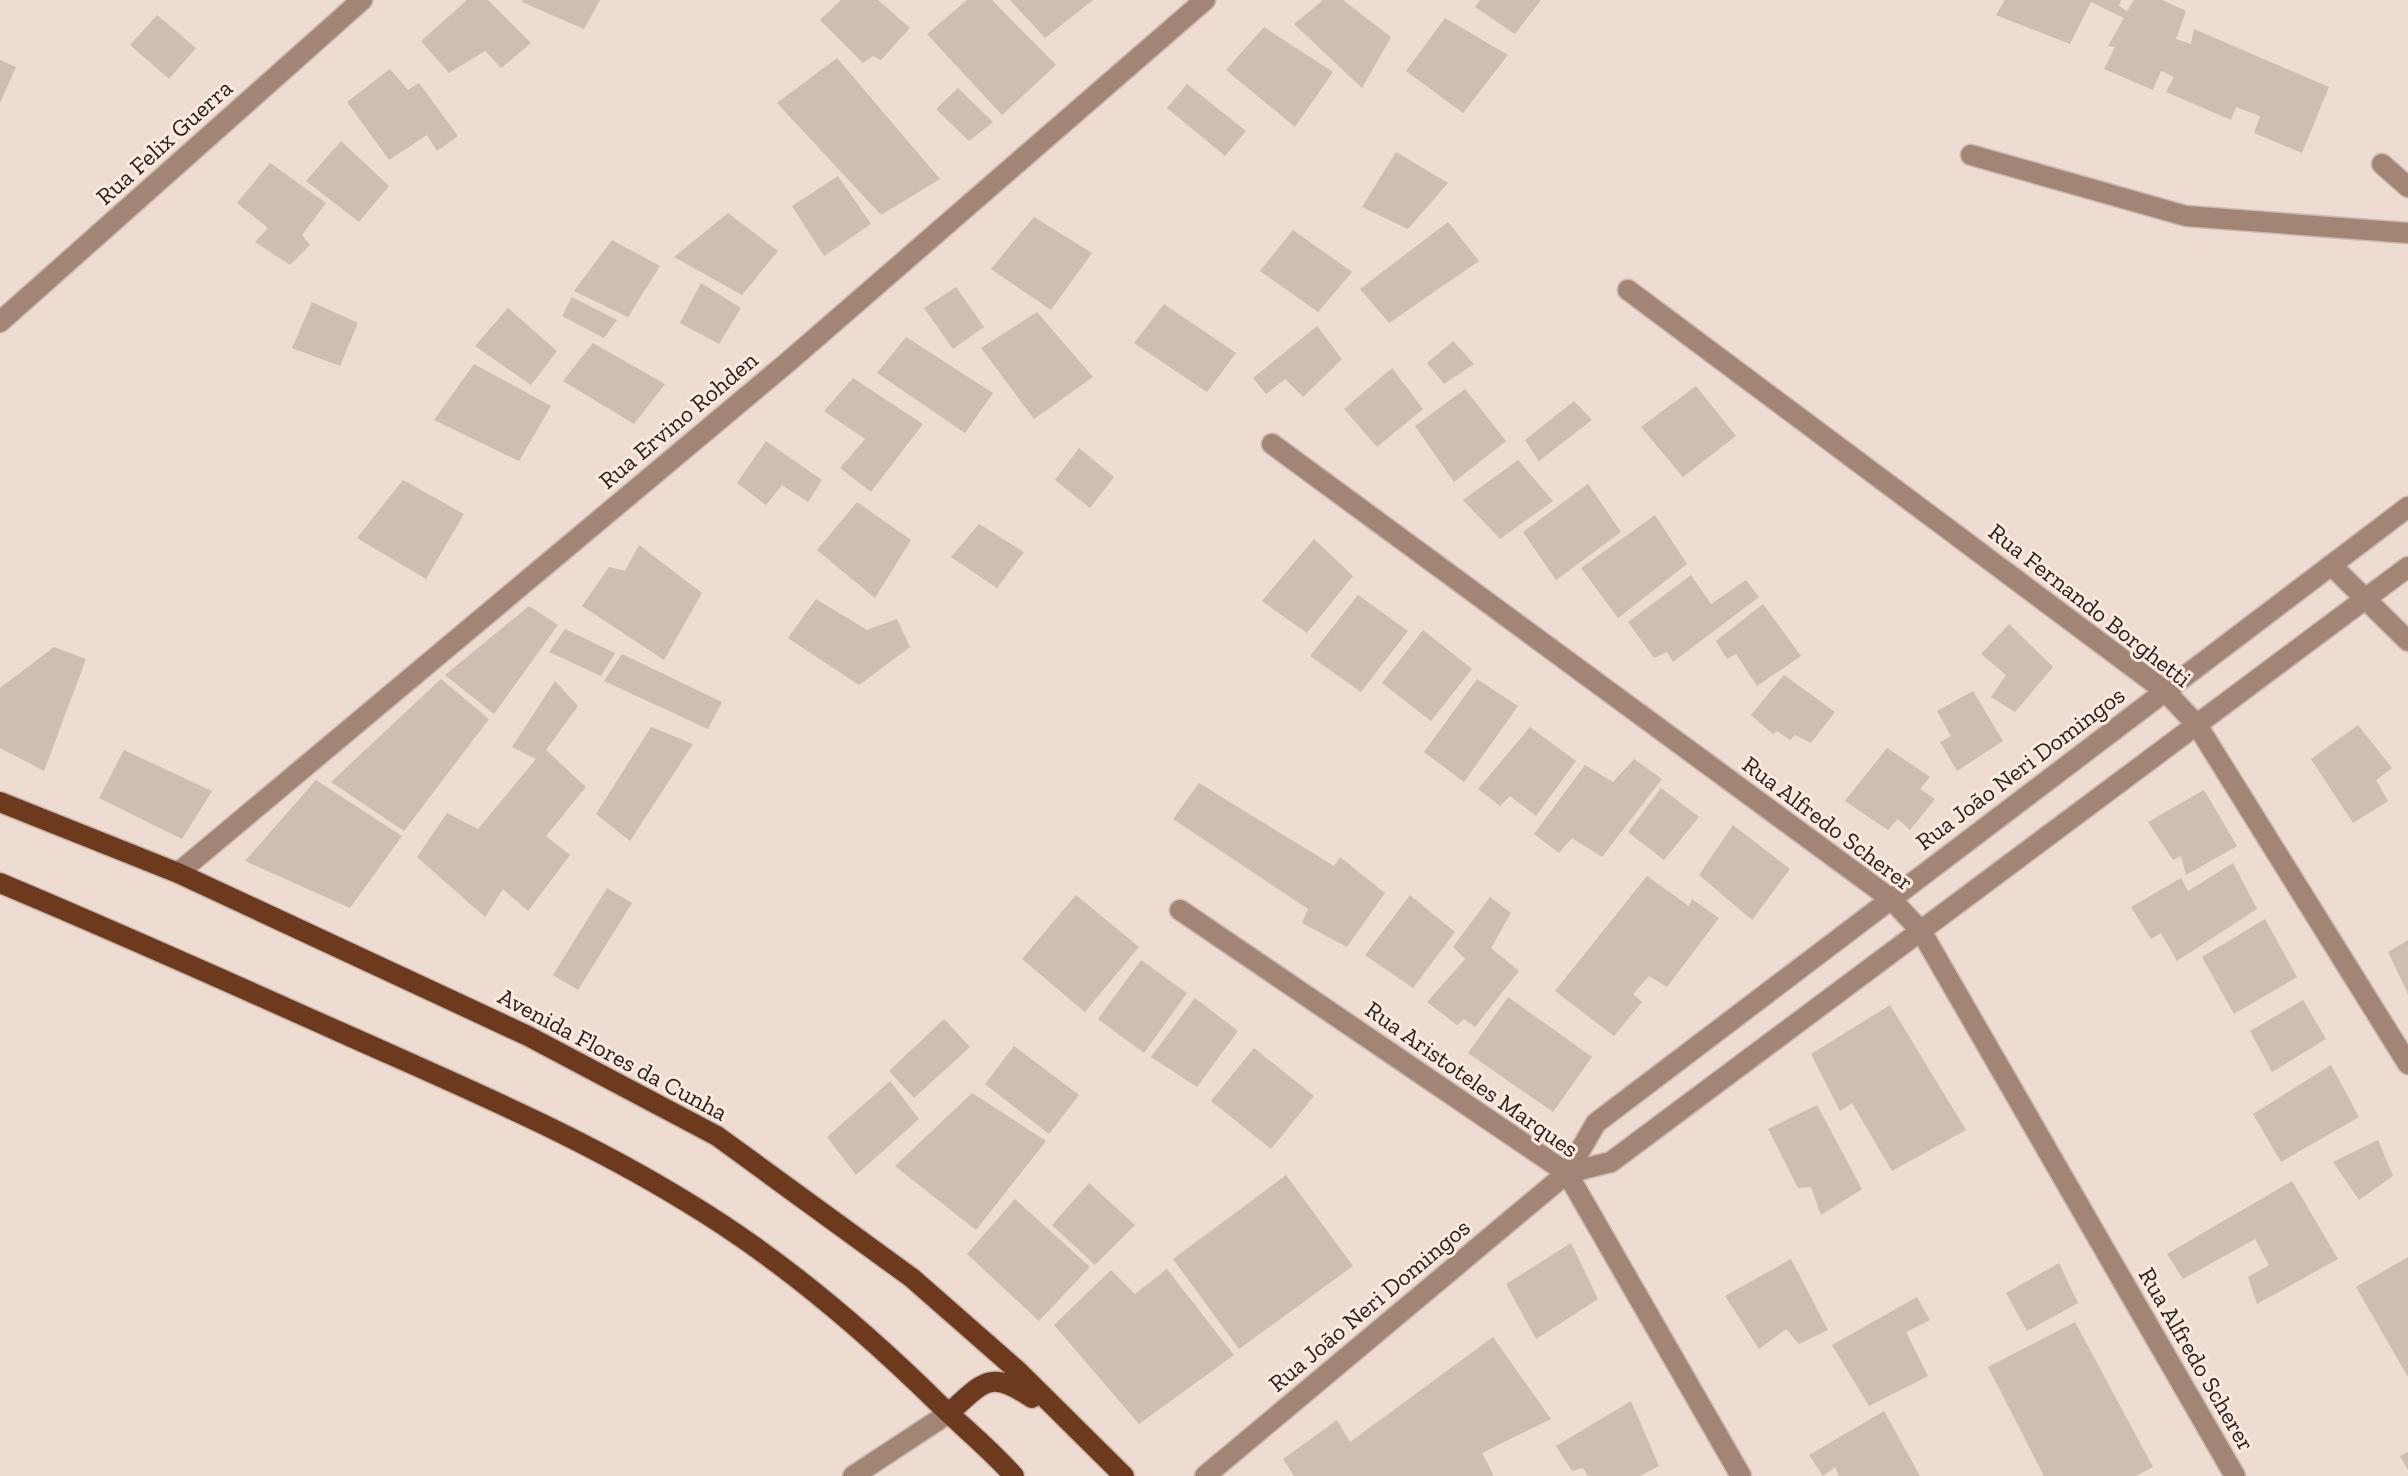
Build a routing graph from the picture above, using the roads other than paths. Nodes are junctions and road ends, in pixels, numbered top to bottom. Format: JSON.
{"nodes":[{"id":1,"x":362,"y":0,"type":"edge"},
{"id":2,"x":1205,"y":0,"type":"edge"},
{"id":3,"x":1971,"y":155,"type":"dead end"},
{"id":4,"x":2382,"y":164,"type":"dead end"},
{"id":5,"x":2408,"y":187,"type":"edge"},
{"id":6,"x":2408,"y":233,"type":"edge"},
{"id":7,"x":1628,"y":290,"type":"dead end"},
{"id":8,"x":0,"y":322,"type":"edge"},
{"id":9,"x":1272,"y":444,"type":"dead end"},
{"id":10,"x":2408,"y":507,"type":"edge"},
{"id":11,"x":2331,"y":565,"type":"junction"},
{"id":12,"x":2408,"y":567,"type":"edge"},
{"id":13,"x":2365,"y":599,"type":"junction"},
{"id":14,"x":2408,"y":641,"type":"edge"},
{"id":15,"x":2165,"y":691,"type":"junction"},
{"id":16,"x":2197,"y":725,"type":"junction"},
{"id":17,"x":0,"y":802,"type":"edge"},
{"id":18,"x":178,"y":873,"type":"junction"},
{"id":19,"x":0,"y":883,"type":"edge"},
{"id":20,"x":1891,"y":899,"type":"junction"},
{"id":21,"x":1180,"y":910,"type":"dead end"},
{"id":22,"x":1921,"y":931,"type":"junction"},
{"id":23,"x":2408,"y":1064,"type":"edge"},
{"id":24,"x":1567,"y":1173,"type":"junction"},
{"id":25,"x":949,"y":1413,"type":"junction"},
{"id":26,"x":1072,"y":1425,"type":"junction"},
{"id":27,"x":1008,"y":1469,"type":"edge"},
{"id":28,"x":853,"y":1476,"type":"edge"},
{"id":29,"x":1028,"y":1476,"type":"edge"},
{"id":30,"x":1124,"y":1476,"type":"edge"},
{"id":31,"x":1205,"y":1476,"type":"edge"},
{"id":32,"x":1741,"y":1476,"type":"edge"},
{"id":33,"x":2235,"y":1476,"type":"edge"}],
"edges":[{"from":1,"to":8,"type":"street","name":"Rua Felix Guerra"},
{"from":2,"to":18,"type":"street","name":"Rua Ervino Rohden"},
{"from":3,"to":6,"type":"street"},
{"from":4,"to":5,"type":"street"},
{"from":7,"to":15,"type":"street","name":"Rua Fernando Borghetti"},
{"from":9,"to":20,"type":"street","name":"Rua Alfredo Scherer"},
{"from":10,"to":11,"type":"street","name":"Rua João Neri Domingos"},
{"from":11,"to":13,"type":"street"},
{"from":11,"to":15,"type":"street","name":"Rua João Neri Domingos"},
{"from":12,"to":13,"type":"street","name":"Rua João Neri Domingos"},
{"from":13,"to":14,"type":"street"},
{"from":13,"to":16,"type":"street","name":"Rua João Neri Domingos"},
{"from":15,"to":16,"type":"street","name":"Rua Fernando Borghetti"},
{"from":15,"to":20,"type":"street","name":"Rua João Neri Domingos"},
{"from":16,"to":22,"type":"street","name":"Rua João Neri Domingos"},
{"from":16,"to":23,"type":"street","name":"Rua Fernando Borghetti"},
{"from":17,"to":18,"type":"main road","name":"Avenida Flores da Cunha"},
{"from":18,"to":26,"type":"main road","name":"Avenida Flores da Cunha"},
{"from":19,"to":25,"type":"main road"},
{"from":20,"to":22,"type":"street","name":"Rua Alfredo Scherer"},
{"from":20,"to":24,"type":"street","name":"Rua João Neri Domingos"},
{"from":21,"to":24,"type":"street","name":"Rua Aristoteles Marques"},
{"from":22,"to":24,"type":"street","name":"Rua João Neri Domingos"},
{"from":22,"to":33,"type":"street","name":"Rua Alfredo Scherer"},
{"from":24,"to":31,"type":"street","name":"Rua João Neri Domingos"},
{"from":24,"to":32,"type":"street","name":"Rua Aristoteles Marques"},
{"from":25,"to":26,"type":"main road"},
{"from":25,"to":27,"type":"main road"},
{"from":25,"to":28,"type":"street"},
{"from":26,"to":30,"type":"main road","name":"Avenida Flores da Cunha"},
{"from":27,"to":29,"type":"main road"}]}
